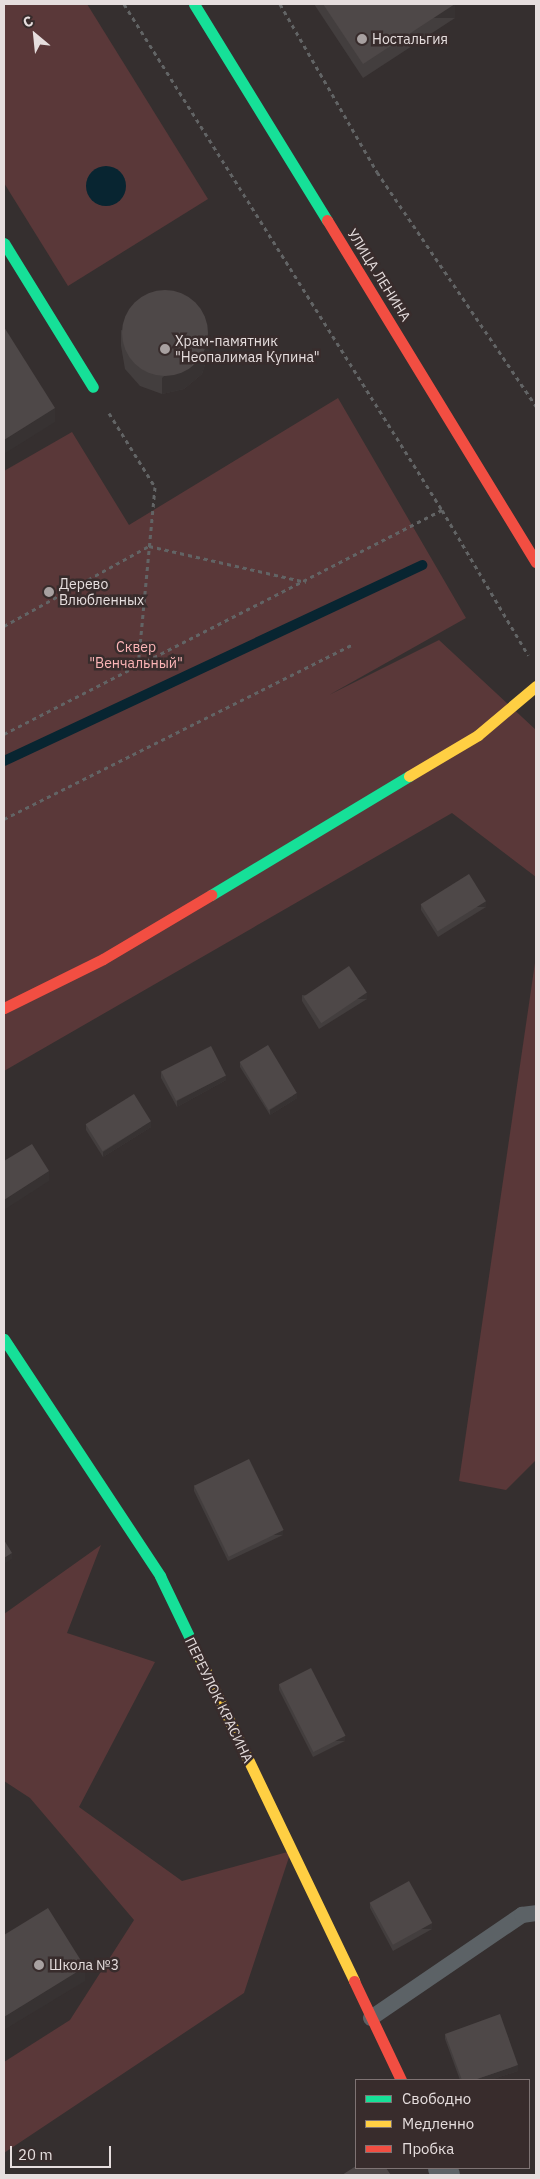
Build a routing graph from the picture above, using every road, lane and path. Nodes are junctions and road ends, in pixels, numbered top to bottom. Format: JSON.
{"nodes":[{"id":1,"x":124,"y":4,"type":"edge"},
{"id":2,"x":194,"y":4,"type":"edge"},
{"id":3,"x":280,"y":4,"type":"edge"},
{"id":4,"x":4,"y":243,"type":"edge"},
{"id":5,"x":93,"y":386,"type":"joint"},
{"id":6,"x":536,"y":406,"type":"edge"},
{"id":7,"x":442,"y":510,"type":"junction"},
{"id":8,"x":526,"y":544,"type":"junction"},
{"id":9,"x":149,"y":546,"type":"junction"},
{"id":10,"x":536,"y":551,"type":"edge"},
{"id":11,"x":536,"y":562,"type":"edge"},
{"id":12,"x":306,"y":582,"type":"junction"},
{"id":13,"x":4,"y":626,"type":"edge"},
{"id":14,"x":354,"y":644,"type":"dead end"},
{"id":15,"x":531,"y":660,"type":"dead end"},
{"id":16,"x":138,"y":667,"type":"junction"},
{"id":17,"x":536,"y":686,"type":"edge"},
{"id":18,"x":4,"y":734,"type":"edge"},
{"id":19,"x":4,"y":819,"type":"edge"},
{"id":20,"x":4,"y":1008,"type":"edge"},
{"id":21,"x":4,"y":1339,"type":"edge"},
{"id":22,"x":536,"y":1913,"type":"edge"},
{"id":23,"x":371,"y":2018,"type":"junction"},
{"id":24,"x":400,"y":2079,"type":"edge"}],
"edges":[{"from":1,"to":7,"type":"path"},
{"from":2,"to":8,"type":"street","name":"УЛИЦА ЛЕНИНА"},
{"from":3,"to":6,"type":"path"},
{"from":4,"to":5,"type":"street"},
{"from":5,"to":9,"type":"path"},
{"from":7,"to":12,"type":"path"},
{"from":7,"to":15,"type":"path"},
{"from":8,"to":10,"type":"street"},
{"from":8,"to":11,"type":"street","name":"УЛИЦА ЛЕНИНА"},
{"from":9,"to":12,"type":"path"},
{"from":9,"to":13,"type":"path"},
{"from":9,"to":16,"type":"path"},
{"from":12,"to":16,"type":"path"},
{"from":14,"to":19,"type":"path"},
{"from":16,"to":18,"type":"path"},
{"from":17,"to":20,"type":"street"},
{"from":21,"to":23,"type":"street","name":"ПЕРЕУЛОК КРАСИНА"},
{"from":22,"to":23,"type":"lane"},
{"from":23,"to":24,"type":"street","name":"ПЕРЕУЛОК КРАСИНА"}]}
